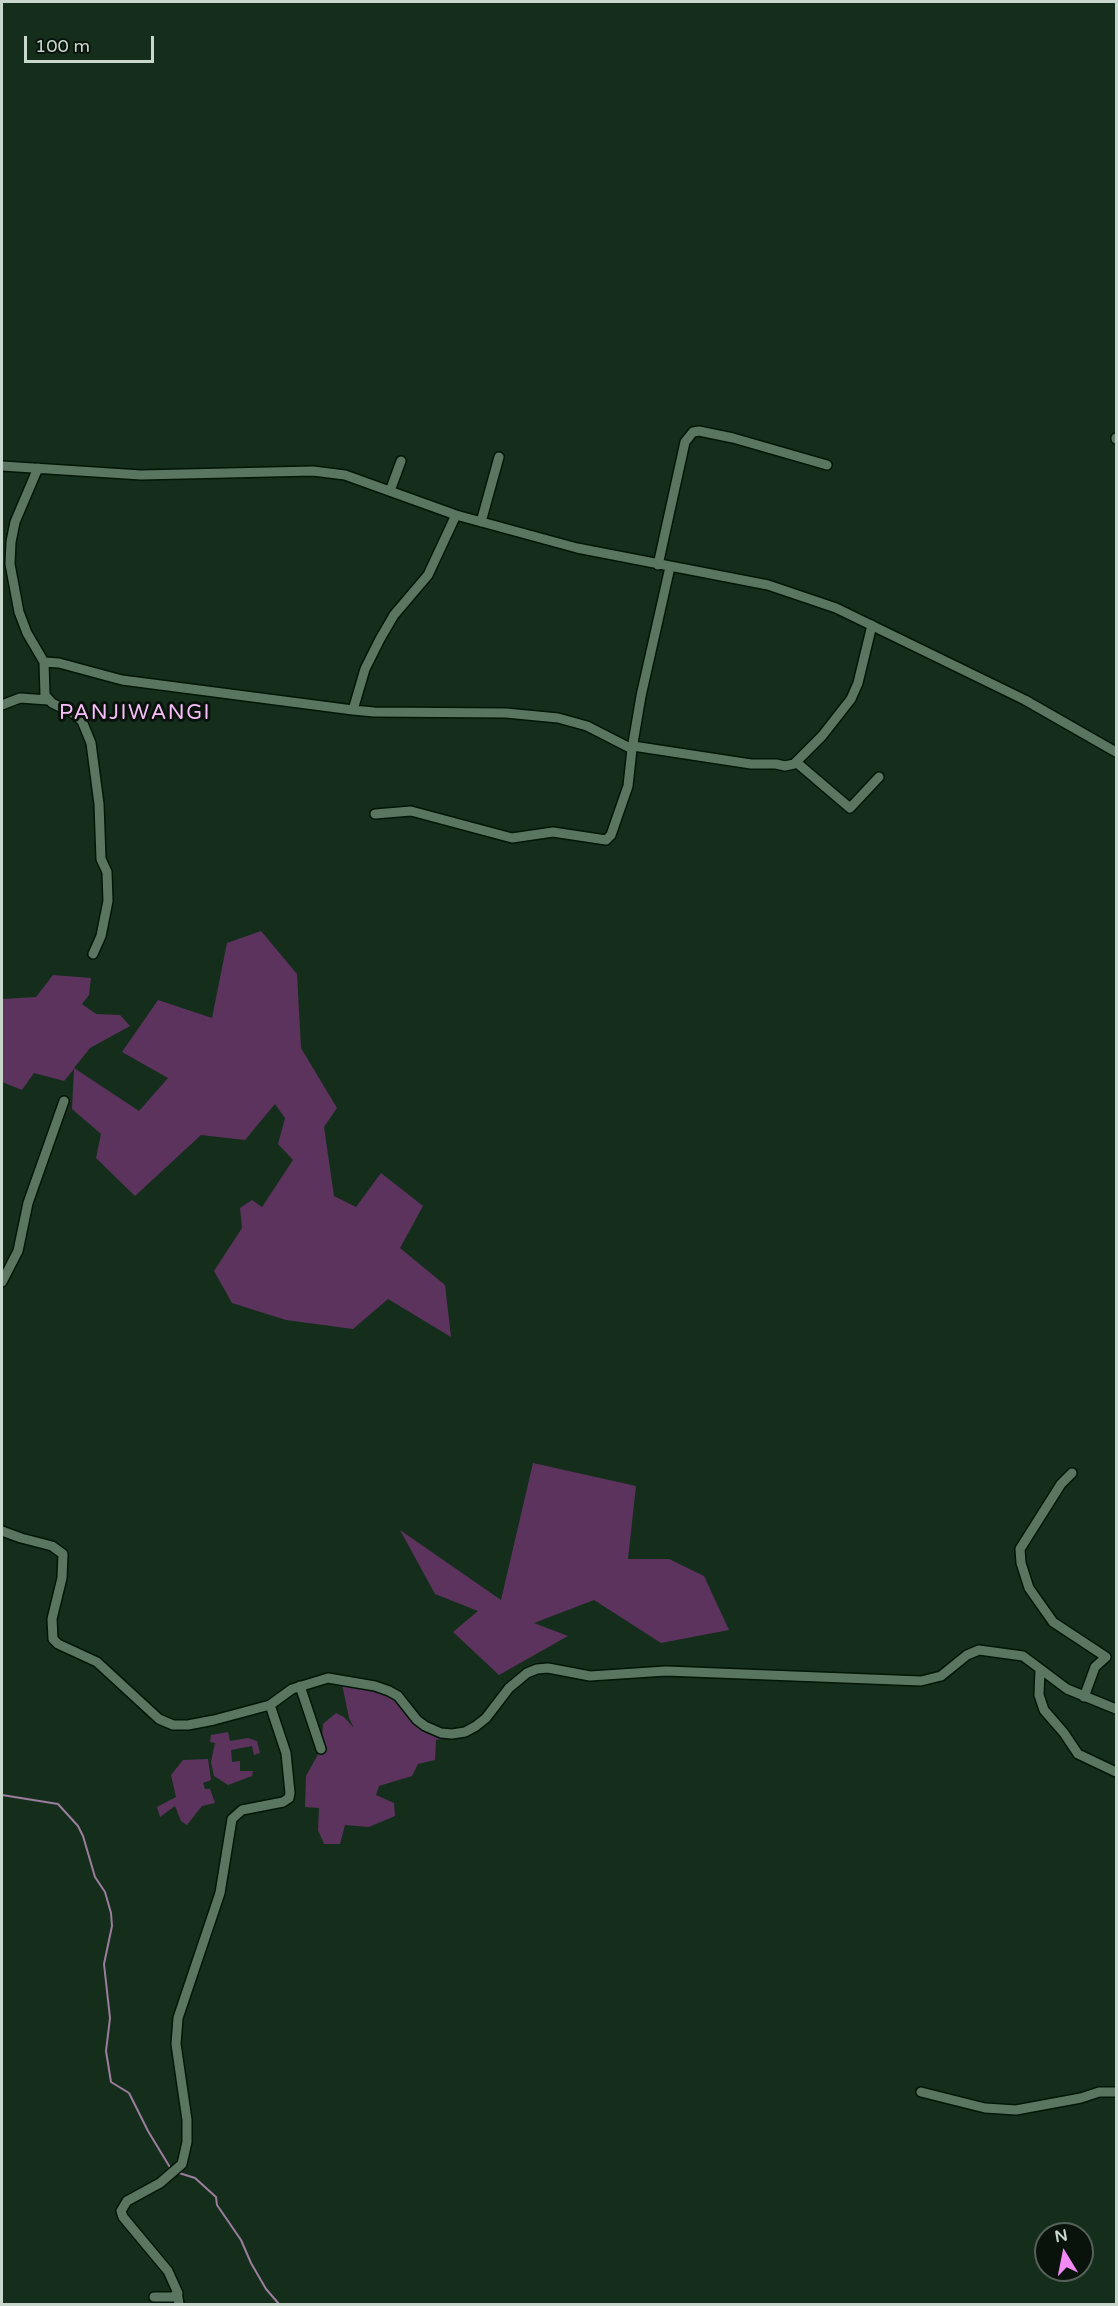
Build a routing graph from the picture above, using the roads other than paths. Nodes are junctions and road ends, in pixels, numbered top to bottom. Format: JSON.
{"nodes":[{"id":1,"x":499,"y":457,"type":"dead end"},
{"id":2,"x":401,"y":461,"type":"dead end"},
{"id":3,"x":827,"y":465,"type":"dead end"},
{"id":4,"x":2,"y":466,"type":"edge"},
{"id":5,"x":38,"y":468,"type":"junction"},
{"id":6,"x":390,"y":492,"type":"junction"},
{"id":7,"x":456,"y":514,"type":"junction"},
{"id":8,"x":482,"y":522,"type":"junction"},
{"id":9,"x":658,"y":565,"type":"junction"},
{"id":10,"x":670,"y":567,"type":"junction"},
{"id":11,"x":872,"y":625,"type":"junction"},
{"id":12,"x":44,"y":662,"type":"junction"},
{"id":13,"x":48,"y":700,"type":"junction"},
{"id":14,"x":2,"y":705,"type":"edge"},
{"id":15,"x":353,"y":710,"type":"junction"},
{"id":16,"x":632,"y":747,"type":"junction"},
{"id":17,"x":1116,"y":752,"type":"edge"},
{"id":18,"x":796,"y":762,"type":"junction"},
{"id":19,"x":879,"y":777,"type":"dead end"},
{"id":20,"x":375,"y":814,"type":"dead end"},
{"id":21,"x":93,"y":954,"type":"dead end"},
{"id":22,"x":64,"y":1101,"type":"dead end"},
{"id":23,"x":2,"y":1282,"type":"edge"},
{"id":24,"x":1072,"y":1473,"type":"dead end"},
{"id":25,"x":2,"y":1531,"type":"edge"},
{"id":26,"x":1040,"y":1669,"type":"junction"},
{"id":27,"x":300,"y":1686,"type":"junction"},
{"id":28,"x":1084,"y":1697,"type":"junction"},
{"id":29,"x":270,"y":1705,"type":"junction"},
{"id":30,"x":1116,"y":1709,"type":"edge"},
{"id":31,"x":321,"y":1749,"type":"dead end"},
{"id":32,"x":1116,"y":1772,"type":"edge"},
{"id":33,"x":921,"y":2092,"type":"dead end"},
{"id":34,"x":1116,"y":2092,"type":"edge"},
{"id":35,"x":178,"y":2293,"type":"junction"},
{"id":36,"x":154,"y":2297,"type":"dead end"},
{"id":37,"x":179,"y":2304,"type":"edge"}],
"edges":[{"from":1,"to":8,"type":"street"},
{"from":2,"to":6,"type":"street"},
{"from":3,"to":9,"type":"street"},
{"from":4,"to":5,"type":"street"},
{"from":5,"to":6,"type":"street"},
{"from":5,"to":12,"type":"street"},
{"from":6,"to":7,"type":"street"},
{"from":7,"to":8,"type":"street"},
{"from":7,"to":15,"type":"street"},
{"from":8,"to":9,"type":"street"},
{"from":9,"to":10,"type":"street"},
{"from":10,"to":11,"type":"street"},
{"from":10,"to":16,"type":"street"},
{"from":11,"to":17,"type":"street"},
{"from":11,"to":18,"type":"street"},
{"from":12,"to":13,"type":"street"},
{"from":12,"to":15,"type":"street"},
{"from":13,"to":14,"type":"street"},
{"from":13,"to":21,"type":"street"},
{"from":15,"to":16,"type":"street"},
{"from":16,"to":18,"type":"street"},
{"from":16,"to":20,"type":"street"},
{"from":18,"to":19,"type":"street"},
{"from":22,"to":23,"type":"street"},
{"from":24,"to":28,"type":"street"},
{"from":25,"to":29,"type":"street"},
{"from":26,"to":27,"type":"street"},
{"from":26,"to":28,"type":"street"},
{"from":26,"to":32,"type":"street"},
{"from":27,"to":29,"type":"street"},
{"from":27,"to":31,"type":"street"},
{"from":28,"to":30,"type":"street"},
{"from":29,"to":35,"type":"street"},
{"from":33,"to":34,"type":"street"},
{"from":35,"to":36,"type":"street"},
{"from":35,"to":37,"type":"street"}]}
